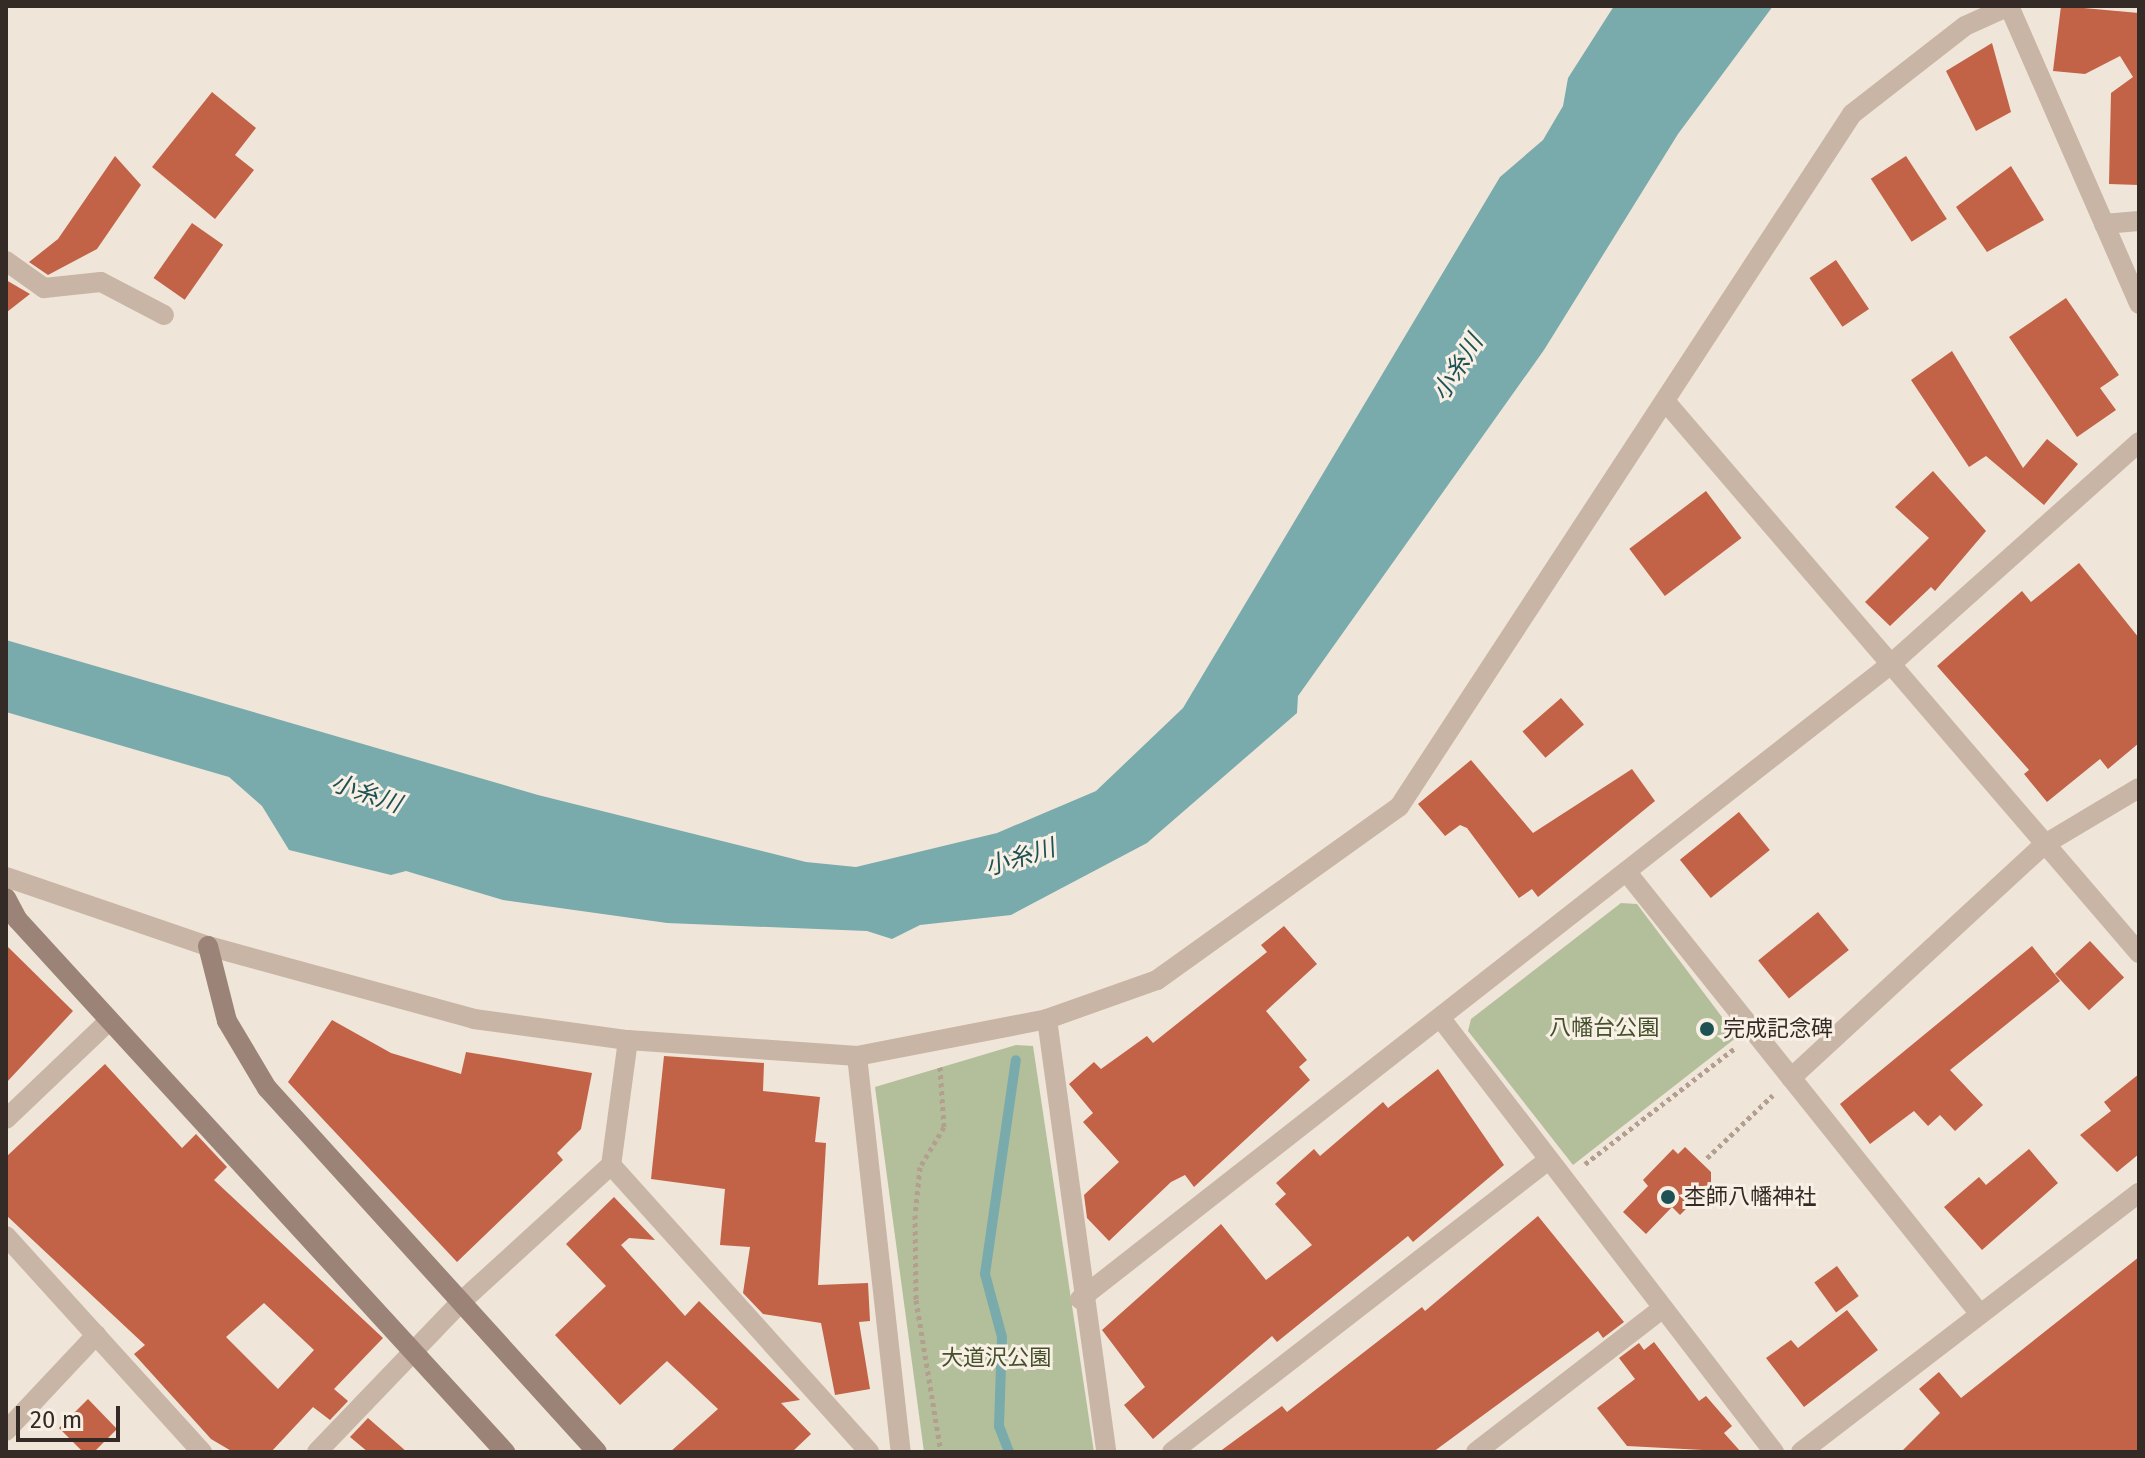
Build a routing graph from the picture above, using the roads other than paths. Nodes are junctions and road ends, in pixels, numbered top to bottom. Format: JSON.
{"nodes":[{"id":1,"x":2009,"y":6,"type":"edge"},
{"id":2,"x":2139,"y":221,"type":"edge"},
{"id":3,"x":2104,"y":224,"type":"junction"},
{"id":4,"x":6,"y":261,"type":"edge"},
{"id":5,"x":2139,"y":304,"type":"edge"},
{"id":6,"x":164,"y":315,"type":"dead end"},
{"id":7,"x":1665,"y":401,"type":"junction"},
{"id":8,"x":2139,"y":442,"type":"edge"},
{"id":9,"x":1891,"y":664,"type":"junction"},
{"id":10,"x":2139,"y":788,"type":"edge"},
{"id":11,"x":2045,"y":844,"type":"junction"},
{"id":12,"x":1629,"y":875,"type":"junction"},
{"id":13,"x":6,"y":877,"type":"edge"},
{"id":14,"x":6,"y":898,"type":"edge"},
{"id":15,"x":208,"y":946,"type":"junction"},
{"id":16,"x":2139,"y":953,"type":"edge"},
{"id":17,"x":1047,"y":1019,"type":"junction"},
{"id":18,"x":1442,"y":1020,"type":"junction"},
{"id":19,"x":109,"y":1021,"type":"junction"},
{"id":20,"x":628,"y":1040,"type":"junction"},
{"id":21,"x":857,"y":1056,"type":"junction"},
{"id":22,"x":1791,"y":1078,"type":"junction"},
{"id":23,"x":6,"y":1119,"type":"edge"},
{"id":24,"x":1549,"y":1160,"type":"junction"},
{"id":25,"x":611,"y":1165,"type":"junction"},
{"id":26,"x":2139,"y":1193,"type":"edge"},
{"id":27,"x":6,"y":1236,"type":"edge"},
{"id":28,"x":1080,"y":1299,"type":"junction"},
{"id":29,"x":462,"y":1301,"type":"junction"},
{"id":30,"x":1663,"y":1308,"type":"junction"},
{"id":31,"x":1980,"y":1314,"type":"junction"},
{"id":32,"x":96,"y":1335,"type":"junction"},
{"id":33,"x":413,"y":1352,"type":"junction"},
{"id":34,"x":6,"y":1431,"type":"edge"},
{"id":35,"x":202,"y":1452,"type":"edge"},
{"id":36,"x":317,"y":1452,"type":"edge"},
{"id":37,"x":505,"y":1452,"type":"edge"},
{"id":38,"x":597,"y":1452,"type":"edge"},
{"id":39,"x":869,"y":1452,"type":"edge"},
{"id":40,"x":901,"y":1452,"type":"edge"},
{"id":41,"x":1106,"y":1452,"type":"edge"},
{"id":42,"x":1172,"y":1452,"type":"edge"},
{"id":43,"x":1476,"y":1452,"type":"edge"},
{"id":44,"x":1774,"y":1452,"type":"edge"},
{"id":45,"x":1801,"y":1452,"type":"edge"}],
"edges":[{"from":1,"to":3,"type":"street"},
{"from":1,"to":7,"type":"street"},
{"from":2,"to":3,"type":"street"},
{"from":3,"to":5,"type":"street"},
{"from":4,"to":6,"type":"street"},
{"from":7,"to":9,"type":"street"},
{"from":7,"to":17,"type":"street"},
{"from":8,"to":9,"type":"street"},
{"from":9,"to":11,"type":"street"},
{"from":9,"to":12,"type":"street"},
{"from":10,"to":11,"type":"street"},
{"from":11,"to":16,"type":"street"},
{"from":11,"to":22,"type":"street"},
{"from":12,"to":18,"type":"street"},
{"from":12,"to":22,"type":"street"},
{"from":13,"to":15,"type":"street"},
{"from":14,"to":19,"type":"street"},
{"from":15,"to":20,"type":"street"},
{"from":15,"to":29,"type":"street"},
{"from":17,"to":21,"type":"street"},
{"from":17,"to":28,"type":"street"},
{"from":18,"to":24,"type":"street"},
{"from":18,"to":28,"type":"street"},
{"from":19,"to":23,"type":"street"},
{"from":19,"to":33,"type":"street"},
{"from":20,"to":21,"type":"street"},
{"from":20,"to":25,"type":"street"},
{"from":21,"to":40,"type":"street"},
{"from":22,"to":31,"type":"street"},
{"from":24,"to":30,"type":"street"},
{"from":24,"to":42,"type":"street"},
{"from":25,"to":29,"type":"street"},
{"from":25,"to":39,"type":"street"},
{"from":26,"to":31,"type":"street"},
{"from":27,"to":32,"type":"street"},
{"from":28,"to":41,"type":"street"},
{"from":29,"to":33,"type":"street"},
{"from":29,"to":38,"type":"street"},
{"from":30,"to":43,"type":"street"},
{"from":30,"to":44,"type":"street"},
{"from":31,"to":45,"type":"street"},
{"from":32,"to":34,"type":"street"},
{"from":32,"to":35,"type":"street"},
{"from":33,"to":36,"type":"street"},
{"from":33,"to":37,"type":"street"}]}
